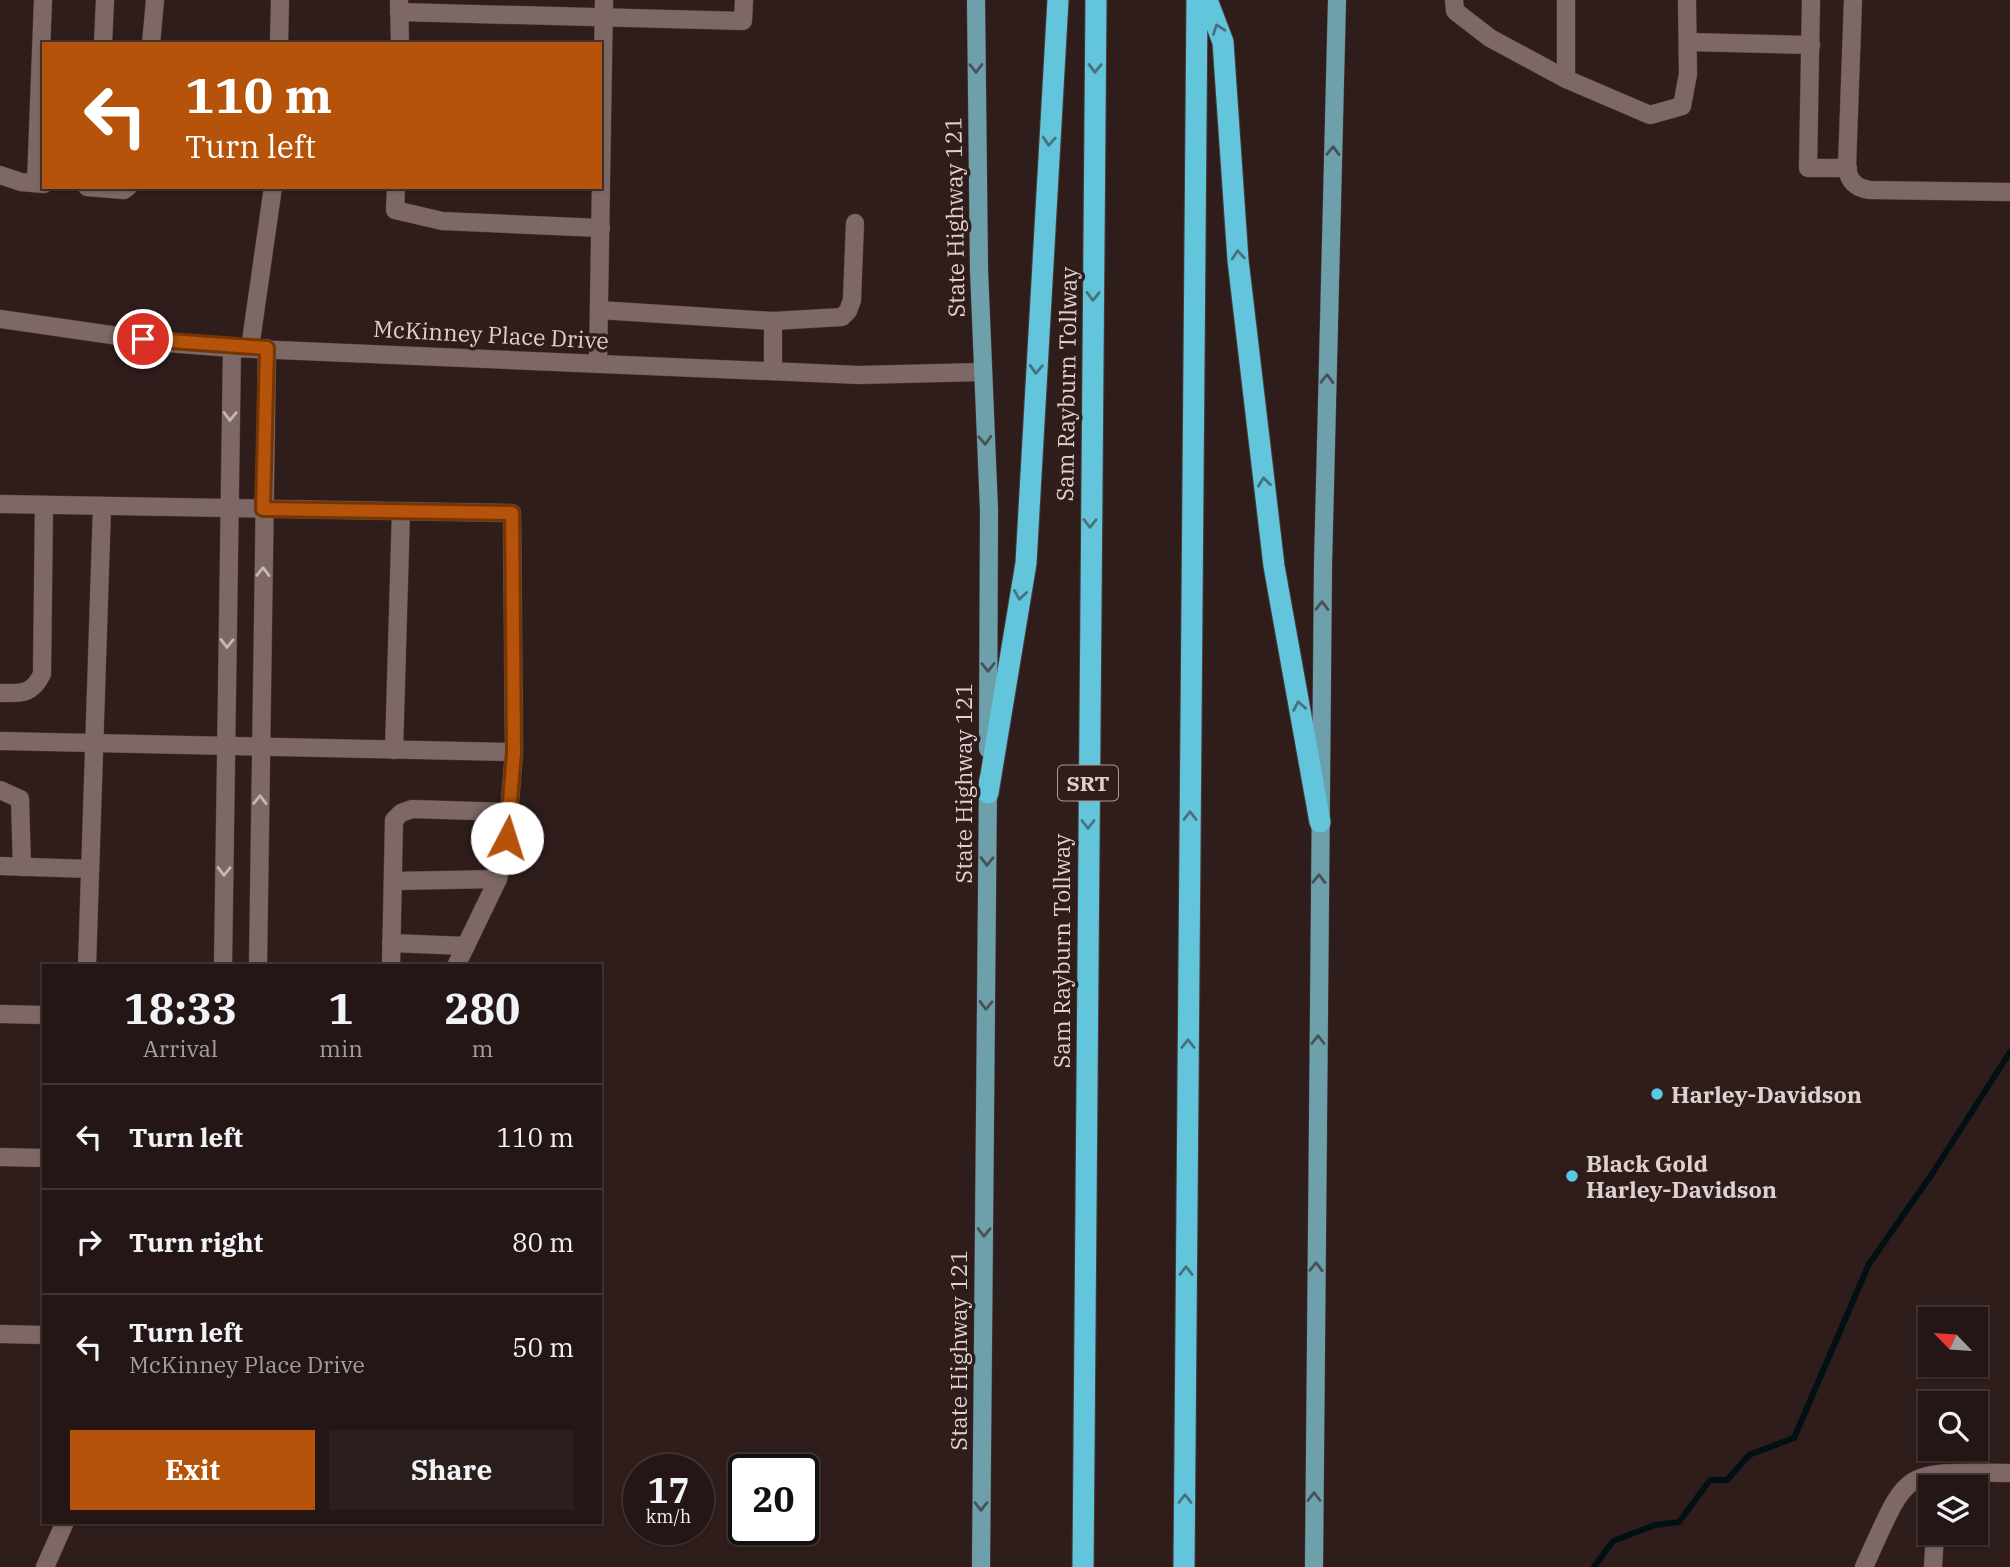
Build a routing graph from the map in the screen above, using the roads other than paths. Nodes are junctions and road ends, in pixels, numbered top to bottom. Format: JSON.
{"nodes":[{"id":1,"x":43,"y":0,"type":"edge"},
{"id":2,"x":105,"y":0,"type":"edge"},
{"id":3,"x":155,"y":0,"type":"edge"},
{"id":4,"x":280,"y":0,"type":"edge"},
{"id":5,"x":744,"y":0,"type":"edge"},
{"id":6,"x":976,"y":0,"type":"edge"},
{"id":7,"x":1058,"y":0,"type":"edge"},
{"id":8,"x":1096,"y":0,"type":"edge"},
{"id":9,"x":1197,"y":0,"type":"edge"},
{"id":10,"x":1207,"y":0,"type":"edge"},
{"id":11,"x":1337,"y":0,"type":"edge"},
{"id":12,"x":1454,"y":0,"type":"edge"},
{"id":13,"x":1566,"y":0,"type":"edge"},
{"id":14,"x":1687,"y":0,"type":"edge"},
{"id":15,"x":1811,"y":0,"type":"edge"},
{"id":16,"x":1853,"y":0,"type":"edge"},
{"id":17,"x":399,"y":6,"type":"edge"},
{"id":18,"x":604,"y":8,"type":"edge"},
{"id":19,"x":42,"y":42,"type":"edge"},
{"id":20,"x":103,"y":42,"type":"edge"},
{"id":21,"x":151,"y":42,"type":"edge"},
{"id":22,"x":279,"y":42,"type":"edge"},
{"id":23,"x":400,"y":42,"type":"edge"},
{"id":24,"x":1688,"y":42,"type":"junction"},
{"id":25,"x":1811,"y":45,"type":"junction"},
{"id":26,"x":602,"y":57,"type":"edge"},
{"id":27,"x":42,"y":61,"type":"edge"},
{"id":28,"x":1566,"y":79,"type":"junction"},
{"id":29,"x":1848,"y":168,"type":"junction"},
{"id":30,"x":0,"y":176,"type":"edge"},
{"id":31,"x":40,"y":183,"type":"edge"},
{"id":32,"x":273,"y":189,"type":"edge"},
{"id":33,"x":396,"y":189,"type":"edge"},
{"id":34,"x":600,"y":189,"type":"edge"},
{"id":35,"x":2010,"y":192,"type":"edge"},
{"id":36,"x":855,"y":223,"type":"dead end"},
{"id":37,"x":600,"y":228,"type":"junction"},
{"id":38,"x":599,"y":310,"type":"junction"},
{"id":39,"x":0,"y":319,"type":"edge"},
{"id":40,"x":773,"y":321,"type":"junction"},
{"id":41,"x":232,"y":348,"type":"junction"},
{"id":42,"x":258,"y":348,"type":"junction"},
{"id":43,"x":598,"y":363,"type":"junction"},
{"id":44,"x":773,"y":371,"type":"junction"},
{"id":45,"x":982,"y":372,"type":"junction"},
{"id":46,"x":0,"y":504,"type":"edge"},
{"id":47,"x":44,"y":505,"type":"junction"},
{"id":48,"x":102,"y":507,"type":"junction"},
{"id":49,"x":229,"y":508,"type":"junction"},
{"id":50,"x":263,"y":509,"type":"junction"},
{"id":51,"x":401,"y":511,"type":"junction"},
{"id":52,"x":0,"y":693,"type":"edge"},
{"id":53,"x":0,"y":741,"type":"edge"},
{"id":54,"x":94,"y":743,"type":"junction"},
{"id":55,"x":226,"y":746,"type":"junction"},
{"id":56,"x":261,"y":746,"type":"junction"},
{"id":57,"x":394,"y":750,"type":"junction"},
{"id":58,"x":514,"y":752,"type":"junction"},
{"id":59,"x":0,"y":790,"type":"edge"},
{"id":60,"x":988,"y":793,"type":"junction"},
{"id":61,"x":509,"y":812,"type":"junction"},
{"id":62,"x":1320,"y":822,"type":"junction"},
{"id":63,"x":0,"y":866,"type":"edge"},
{"id":64,"x":22,"y":867,"type":"junction"},
{"id":65,"x":90,"y":869,"type":"junction"},
{"id":66,"x":498,"y":879,"type":"junction"},
{"id":67,"x":393,"y":881,"type":"junction"},
{"id":68,"x":391,"y":943,"type":"junction"},
{"id":69,"x":466,"y":946,"type":"junction"},
{"id":70,"x":87,"y":964,"type":"edge"},
{"id":71,"x":223,"y":964,"type":"edge"},
{"id":72,"x":258,"y":964,"type":"edge"},
{"id":73,"x":391,"y":964,"type":"edge"},
{"id":74,"x":457,"y":964,"type":"edge"},
{"id":75,"x":0,"y":1014,"type":"edge"},
{"id":76,"x":42,"y":1015,"type":"edge"},
{"id":77,"x":0,"y":1157,"type":"edge"},
{"id":78,"x":42,"y":1158,"type":"edge"},
{"id":79,"x":0,"y":1334,"type":"edge"},
{"id":80,"x":42,"y":1335,"type":"edge"},
{"id":81,"x":2010,"y":1473,"type":"edge"},
{"id":82,"x":1988,"y":1475,"type":"edge"},
{"id":83,"x":1918,"y":1476,"type":"edge"},
{"id":84,"x":64,"y":1524,"type":"edge"},
{"id":85,"x":1934,"y":1545,"type":"edge"},
{"id":86,"x":45,"y":1567,"type":"edge"},
{"id":87,"x":981,"y":1567,"type":"edge"},
{"id":88,"x":1083,"y":1567,"type":"edge"},
{"id":89,"x":1184,"y":1567,"type":"edge"},
{"id":90,"x":1314,"y":1567,"type":"edge"},
{"id":91,"x":1864,"y":1567,"type":"edge"},
{"id":92,"x":1933,"y":1567,"type":"edge"}],
"edges":[{"from":1,"to":19,"type":"street"},
{"from":2,"to":20,"type":"street"},
{"from":3,"to":21,"type":"street"},
{"from":4,"to":22,"type":"street"},
{"from":5,"to":18,"type":"street"},
{"from":6,"to":45,"type":"main road","name":"State Highway 121","one_way":true},
{"from":7,"to":60,"type":"highway","one_way":true},
{"from":8,"to":88,"type":"highway","name":"Sam Rayburn Tollway","number":"SRT","one_way":true},
{"from":89,"to":9,"type":"highway","one_way":true},
{"from":62,"to":10,"type":"highway","one_way":true},
{"from":62,"to":11,"type":"main road","one_way":true},
{"from":12,"to":28,"type":"street"},
{"from":13,"to":28,"type":"street"},
{"from":14,"to":24,"type":"street"},
{"from":15,"to":25,"type":"street"},
{"from":16,"to":29,"type":"street"},
{"from":17,"to":18,"type":"street"},
{"from":17,"to":23,"type":"street"},
{"from":18,"to":26,"type":"street"},
{"from":24,"to":25,"type":"street"},
{"from":24,"to":28,"type":"street"},
{"from":25,"to":29,"type":"street"},
{"from":27,"to":31,"type":"street"},
{"from":29,"to":35,"type":"street"},
{"from":30,"to":31,"type":"street"},
{"from":32,"to":42,"type":"street"},
{"from":33,"to":37,"type":"street"},
{"from":34,"to":37,"type":"street"},
{"from":36,"to":40,"type":"street"},
{"from":37,"to":38,"type":"street"},
{"from":38,"to":40,"type":"street"},
{"from":38,"to":43,"type":"street"},
{"from":39,"to":41,"type":"street","name":"McKinney Place Drive"},
{"from":40,"to":44,"type":"street"},
{"from":41,"to":42,"type":"street","name":"McKinney Place Drive"},
{"from":41,"to":49,"type":"street","one_way":true},
{"from":42,"to":43,"type":"street","name":"McKinney Place Drive"},
{"from":42,"to":50,"type":"street"},
{"from":43,"to":44,"type":"street","name":"McKinney Place Drive"},
{"from":44,"to":45,"type":"street","name":"McKinney Place Drive"},
{"from":45,"to":60,"type":"main road","name":"State Highway 121","one_way":true},
{"from":46,"to":47,"type":"street"},
{"from":47,"to":48,"type":"street"},
{"from":47,"to":52,"type":"street"},
{"from":48,"to":49,"type":"street"},
{"from":48,"to":54,"type":"street"},
{"from":49,"to":50,"type":"street"},
{"from":49,"to":55,"type":"street","one_way":true},
{"from":50,"to":51,"type":"street"},
{"from":56,"to":50,"type":"street","one_way":true},
{"from":51,"to":57,"type":"street"},
{"from":51,"to":58,"type":"street"},
{"from":53,"to":54,"type":"street"},
{"from":54,"to":55,"type":"street"},
{"from":54,"to":65,"type":"street"},
{"from":55,"to":56,"type":"street"},
{"from":55,"to":71,"type":"street","one_way":true},
{"from":56,"to":57,"type":"street"},
{"from":72,"to":56,"type":"street","one_way":true},
{"from":57,"to":58,"type":"street"},
{"from":58,"to":61,"type":"street"},
{"from":59,"to":64,"type":"street"},
{"from":60,"to":87,"type":"main road","name":"State Highway 121","one_way":true},
{"from":61,"to":66,"type":"street"},
{"from":61,"to":67,"type":"street"},
{"from":90,"to":62,"type":"main road","one_way":true},
{"from":63,"to":64,"type":"street"},
{"from":64,"to":65,"type":"street"},
{"from":65,"to":70,"type":"street"},
{"from":66,"to":67,"type":"street"},
{"from":66,"to":69,"type":"street"},
{"from":67,"to":68,"type":"street"},
{"from":68,"to":69,"type":"street"},
{"from":68,"to":73,"type":"street"},
{"from":69,"to":74,"type":"street"},
{"from":75,"to":76,"type":"street"},
{"from":77,"to":78,"type":"street"},
{"from":79,"to":80,"type":"street"},
{"from":81,"to":82,"type":"street"},
{"from":83,"to":91,"type":"street"},
{"from":84,"to":86,"type":"street"},
{"from":85,"to":92,"type":"street"}]}
